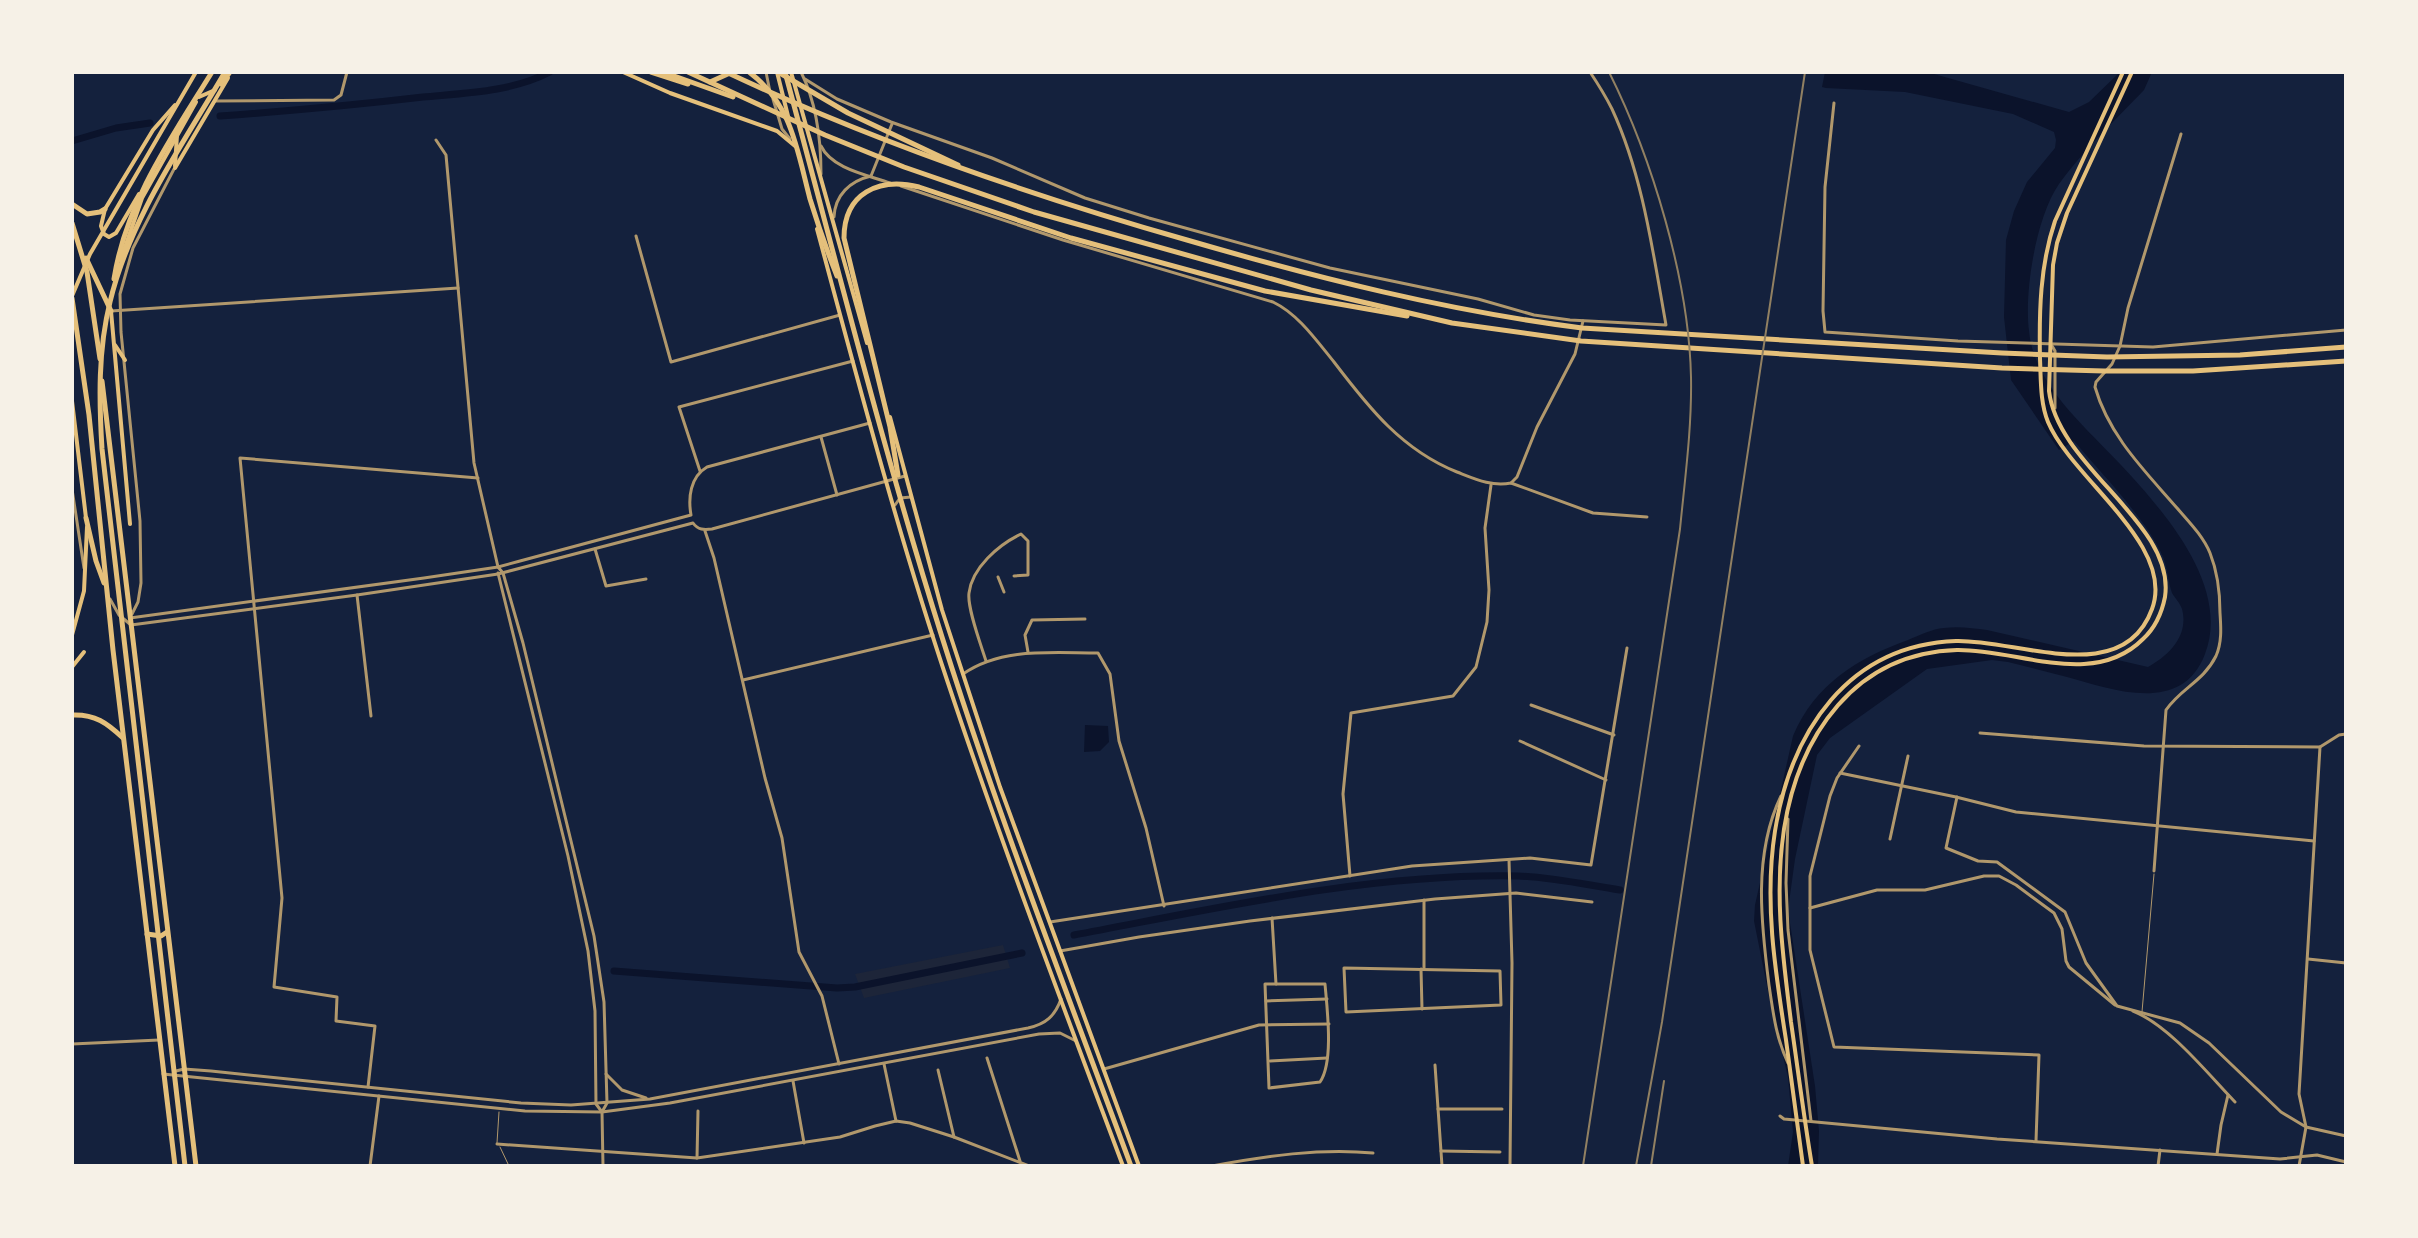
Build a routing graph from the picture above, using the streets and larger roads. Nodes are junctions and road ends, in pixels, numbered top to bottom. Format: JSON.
{"nodes":[{"id":1,"x":194,"y":72,"type":"edge"},
{"id":2,"x":213,"y":72,"type":"edge"},
{"id":3,"x":229,"y":72,"type":"edge"},
{"id":4,"x":347,"y":72,"type":"edge"},
{"id":5,"x":623,"y":72,"type":"edge"},
{"id":6,"x":651,"y":72,"type":"edge"},
{"id":7,"x":663,"y":72,"type":"edge"},
{"id":8,"x":688,"y":72,"type":"edge"},
{"id":9,"x":729,"y":72,"type":"edge"},
{"id":10,"x":749,"y":72,"type":"edge"},
{"id":11,"x":766,"y":72,"type":"edge"},
{"id":12,"x":777,"y":72,"type":"edge"},
{"id":13,"x":785,"y":72,"type":"edge"},
{"id":14,"x":791,"y":72,"type":"edge"},
{"id":15,"x":801,"y":72,"type":"edge"},
{"id":16,"x":1590,"y":72,"type":"edge"},
{"id":17,"x":2123,"y":72,"type":"edge"},
{"id":18,"x":2132,"y":72,"type":"edge"},
{"id":19,"x":805,"y":79,"type":"junction"},
{"id":20,"x":223,"y":86,"type":"junction"},
{"id":21,"x":199,"y":97,"type":"junction"},
{"id":22,"x":179,"y":100,"type":"junction"},
{"id":23,"x":215,"y":101,"type":"junction"},
{"id":24,"x":1834,"y":103,"type":"dead end"},
{"id":25,"x":761,"y":106,"type":"junction"},
{"id":26,"x":893,"y":122,"type":"junction"},
{"id":27,"x":178,"y":133,"type":"junction"},
{"id":28,"x":2181,"y":134,"type":"dead end"},
{"id":29,"x":436,"y":140,"type":"dead end"},
{"id":30,"x":795,"y":146,"type":"junction"},
{"id":31,"x":821,"y":146,"type":"junction"},
{"id":32,"x":175,"y":168,"type":"junction"},
{"id":33,"x":871,"y":176,"type":"junction"},
{"id":34,"x":821,"y":182,"type":"junction"},
{"id":35,"x":999,"y":182,"type":"junction"},
{"id":36,"x":149,"y":185,"type":"junction"},
{"id":37,"x":72,"y":204,"type":"edge"},
{"id":38,"x":105,"y":209,"type":"junction"},
{"id":39,"x":72,"y":223,"type":"edge"},
{"id":40,"x":834,"y":229,"type":"junction"},
{"id":41,"x":636,"y":236,"type":"dead end"},
{"id":42,"x":82,"y":253,"type":"junction"},
{"id":43,"x":458,"y":288,"type":"junction"},
{"id":44,"x":844,"y":294,"type":"junction"},
{"id":45,"x":72,"y":297,"type":"edge"},
{"id":46,"x":110,"y":303,"type":"junction"},
{"id":47,"x":111,"y":311,"type":"junction"},
{"id":48,"x":119,"y":311,"type":"junction"},
{"id":49,"x":840,"y":315,"type":"junction"},
{"id":50,"x":1583,"y":321,"type":"junction"},
{"id":51,"x":1452,"y":323,"type":"junction"},
{"id":52,"x":2346,"y":330,"type":"edge"},
{"id":53,"x":113,"y":342,"type":"junction"},
{"id":54,"x":2040,"y":343,"type":"junction"},
{"id":55,"x":2051,"y":343,"type":"junction"},
{"id":56,"x":2120,"y":346,"type":"junction"},
{"id":57,"x":2346,"y":347,"type":"edge"},
{"id":58,"x":125,"y":360,"type":"junction"},
{"id":59,"x":853,"y":361,"type":"junction"},
{"id":60,"x":2346,"y":361,"type":"edge"},
{"id":61,"x":72,"y":401,"type":"edge"},
{"id":62,"x":870,"y":423,"type":"junction"},
{"id":63,"x":820,"y":437,"type":"junction"},
{"id":64,"x":700,"y":471,"type":"junction"},
{"id":65,"x":907,"y":476,"type":"junction"},
{"id":66,"x":478,"y":478,"type":"junction"},
{"id":67,"x":887,"y":481,"type":"junction"},
{"id":68,"x":1511,"y":483,"type":"junction"},
{"id":69,"x":1492,"y":484,"type":"junction"},
{"id":70,"x":72,"y":489,"type":"edge"},
{"id":71,"x":837,"y":495,"type":"junction"},
{"id":72,"x":913,"y":499,"type":"junction"},
{"id":73,"x":904,"y":504,"type":"junction"},
{"id":74,"x":894,"y":506,"type":"junction"},
{"id":75,"x":691,"y":515,"type":"junction"},
{"id":76,"x":1647,"y":517,"type":"dead end"},
{"id":77,"x":86,"y":518,"type":"junction"},
{"id":78,"x":693,"y":523,"type":"junction"},
{"id":79,"x":130,"y":524,"type":"dead end"},
{"id":80,"x":705,"y":530,"type":"junction"},
{"id":81,"x":595,"y":549,"type":"junction"},
{"id":82,"x":498,"y":567,"type":"junction"},
{"id":83,"x":500,"y":573,"type":"junction"},
{"id":84,"x":85,"y":574,"type":"junction"},
{"id":85,"x":1014,"y":576,"type":"dead end"},
{"id":86,"x":998,"y":577,"type":"dead end"},
{"id":87,"x":646,"y":579,"type":"dead end"},
{"id":88,"x":107,"y":587,"type":"junction"},
{"id":89,"x":1004,"y":592,"type":"dead end"},
{"id":90,"x":357,"y":595,"type":"junction"},
{"id":91,"x":254,"y":601,"type":"junction"},
{"id":92,"x":255,"y":609,"type":"junction"},
{"id":93,"x":1085,"y":619,"type":"dead end"},
{"id":94,"x":131,"y":621,"type":"junction"},
{"id":95,"x":72,"y":635,"type":"edge"},
{"id":96,"x":933,"y":635,"type":"junction"},
{"id":97,"x":1627,"y":648,"type":"dead end"},
{"id":98,"x":84,"y":652,"type":"dead end"},
{"id":99,"x":1028,"y":652,"type":"junction"},
{"id":100,"x":986,"y":661,"type":"junction"},
{"id":101,"x":72,"y":667,"type":"edge"},
{"id":102,"x":963,"y":674,"type":"junction"},
{"id":103,"x":743,"y":680,"type":"junction"},
{"id":104,"x":1531,"y":705,"type":"dead end"},
{"id":105,"x":72,"y":715,"type":"edge"},
{"id":106,"x":371,"y":716,"type":"dead end"},
{"id":107,"x":1980,"y":733,"type":"dead end"},
{"id":108,"x":2346,"y":734,"type":"edge"},
{"id":109,"x":1614,"y":735,"type":"junction"},
{"id":110,"x":124,"y":739,"type":"junction"},
{"id":111,"x":1520,"y":741,"type":"dead end"},
{"id":112,"x":1859,"y":746,"type":"dead end"},
{"id":113,"x":2163,"y":746,"type":"junction"},
{"id":114,"x":2320,"y":747,"type":"junction"},
{"id":115,"x":1908,"y":756,"type":"dead end"},
{"id":116,"x":1840,"y":773,"type":"junction"},
{"id":117,"x":1606,"y":780,"type":"junction"},
{"id":118,"x":1787,"y":786,"type":"junction"},
{"id":119,"x":1902,"y":786,"type":"junction"},
{"id":120,"x":1957,"y":797,"type":"junction"},
{"id":121,"x":1788,"y":810,"type":"junction"},
{"id":122,"x":2157,"y":827,"type":"junction"},
{"id":123,"x":1890,"y":839,"type":"dead end"},
{"id":124,"x":2314,"y":841,"type":"junction"},
{"id":125,"x":1509,"y":860,"type":"junction"},
{"id":126,"x":2154,"y":871,"type":"road end"},
{"id":127,"x":1350,"y":876,"type":"junction"},
{"id":128,"x":1509,"y":894,"type":"junction"},
{"id":129,"x":1424,"y":900,"type":"junction"},
{"id":130,"x":1592,"y":902,"type":"dead end"},
{"id":131,"x":1164,"y":906,"type":"junction"},
{"id":132,"x":1810,"y":908,"type":"junction"},
{"id":133,"x":1272,"y":918,"type":"junction"},
{"id":134,"x":1050,"y":922,"type":"junction"},
{"id":135,"x":167,"y":932,"type":"junction"},
{"id":136,"x":147,"y":934,"type":"junction"},
{"id":137,"x":1060,"y":952,"type":"junction"},
{"id":138,"x":2308,"y":959,"type":"junction"},
{"id":139,"x":2346,"y":963,"type":"edge"},
{"id":140,"x":1423,"y":968,"type":"junction"},
{"id":141,"x":1276,"y":984,"type":"junction"},
{"id":142,"x":1061,"y":999,"type":"junction"},
{"id":143,"x":1327,"y":999,"type":"junction"},
{"id":144,"x":1266,"y":1001,"type":"junction"},
{"id":145,"x":2117,"y":1006,"type":"junction"},
{"id":146,"x":1422,"y":1009,"type":"junction"},
{"id":147,"x":1329,"y":1024,"type":"junction"},
{"id":148,"x":1267,"y":1025,"type":"junction"},
{"id":149,"x":159,"y":1042,"type":"junction"},
{"id":150,"x":1077,"y":1042,"type":"junction"},
{"id":151,"x":72,"y":1044,"type":"edge"},
{"id":152,"x":987,"y":1058,"type":"dead end"},
{"id":153,"x":1327,"y":1058,"type":"junction"},
{"id":154,"x":1269,"y":1061,"type":"junction"},
{"id":155,"x":839,"y":1064,"type":"junction"},
{"id":156,"x":884,"y":1064,"type":"junction"},
{"id":157,"x":1435,"y":1065,"type":"dead end"},
{"id":158,"x":1104,"y":1069,"type":"junction"},
{"id":159,"x":938,"y":1070,"type":"dead end"},
{"id":160,"x":184,"y":1073,"type":"junction"},
{"id":161,"x":606,"y":1073,"type":"junction"},
{"id":162,"x":163,"y":1074,"type":"junction"},
{"id":163,"x":793,"y":1081,"type":"junction"},
{"id":164,"x":368,"y":1087,"type":"junction"},
{"id":165,"x":2228,"y":1095,"type":"junction"},
{"id":166,"x":379,"y":1096,"type":"junction"},
{"id":167,"x":650,"y":1099,"type":"junction"},
{"id":168,"x":2235,"y":1102,"type":"dead end"},
{"id":169,"x":607,"y":1103,"type":"junction"},
{"id":170,"x":596,"y":1104,"type":"junction"},
{"id":171,"x":1438,"y":1109,"type":"junction"},
{"id":172,"x":1502,"y":1109,"type":"dead end"},
{"id":173,"x":698,"y":1111,"type":"dead end"},
{"id":174,"x":602,"y":1112,"type":"junction"},
{"id":175,"x":1782,"y":1117,"type":"dead end"},
{"id":176,"x":896,"y":1121,"type":"junction"},
{"id":177,"x":1809,"y":1121,"type":"junction"},
{"id":178,"x":2306,"y":1127,"type":"junction"},
{"id":179,"x":2346,"y":1136,"type":"edge"},
{"id":180,"x":954,"y":1137,"type":"junction"},
{"id":181,"x":2036,"y":1141,"type":"junction"},
{"id":182,"x":804,"y":1143,"type":"junction"},
{"id":183,"x":497,"y":1144,"type":"road end"},
{"id":184,"x":2161,"y":1149,"type":"junction"},
{"id":185,"x":603,"y":1151,"type":"junction"},
{"id":186,"x":1441,"y":1151,"type":"junction"},
{"id":187,"x":1500,"y":1152,"type":"dead end"},
{"id":188,"x":1373,"y":1153,"type":"dead end"},
{"id":189,"x":2217,"y":1154,"type":"junction"},
{"id":190,"x":1135,"y":1155,"type":"junction"},
{"id":191,"x":2300,"y":1157,"type":"junction"},
{"id":192,"x":697,"y":1158,"type":"junction"},
{"id":193,"x":1021,"y":1162,"type":"junction"},
{"id":194,"x":2346,"y":1162,"type":"edge"},
{"id":195,"x":1122,"y":1163,"type":"edge"},
{"id":196,"x":175,"y":1166,"type":"edge"},
{"id":197,"x":185,"y":1166,"type":"edge"},
{"id":198,"x":196,"y":1166,"type":"edge"},
{"id":199,"x":370,"y":1166,"type":"edge"},
{"id":200,"x":603,"y":1166,"type":"edge"},
{"id":201,"x":1029,"y":1166,"type":"edge"},
{"id":202,"x":1131,"y":1166,"type":"edge"},
{"id":203,"x":1139,"y":1166,"type":"edge"},
{"id":204,"x":1212,"y":1166,"type":"edge"},
{"id":205,"x":1442,"y":1166,"type":"edge"},
{"id":206,"x":1510,"y":1166,"type":"edge"},
{"id":207,"x":1803,"y":1166,"type":"edge"},
{"id":208,"x":1812,"y":1166,"type":"edge"},
{"id":209,"x":2158,"y":1166,"type":"edge"},
{"id":210,"x":2299,"y":1166,"type":"edge"}],
"edges":[{"from":1,"to":22,"type":"main road"},
{"from":2,"to":21,"type":"main road"},
{"from":2,"to":46,"type":"highway"},
{"from":3,"to":20,"type":"main road"},
{"from":3,"to":46,"type":"highway"},
{"from":4,"to":23,"type":"street"},
{"from":5,"to":30,"type":"main road"},
{"from":6,"to":9,"type":"highway"},
{"from":7,"to":25,"type":"highway"},
{"from":8,"to":25,"type":"highway"},
{"from":9,"to":35,"type":"highway"},
{"from":10,"to":44,"type":"highway"},
{"from":11,"to":30,"type":"street"},
{"from":12,"to":30,"type":"main road"},
{"from":12,"to":35,"type":"highway"},
{"from":13,"to":44,"type":"highway"},
{"from":14,"to":34,"type":"main road"},
{"from":15,"to":19,"type":"street"},
{"from":16,"to":50,"type":"street"},
{"from":17,"to":54,"type":"main road"},
{"from":18,"to":55,"type":"main road"},
{"from":19,"to":26,"type":"street"},
{"from":19,"to":31,"type":"street"},
{"from":20,"to":21,"type":"main road"},
{"from":20,"to":23,"type":"main road"},
{"from":21,"to":27,"type":"main road"},
{"from":22,"to":38,"type":"main road"},
{"from":22,"to":45,"type":"main road"},
{"from":23,"to":32,"type":"main road"},
{"from":24,"to":54,"type":"street"},
{"from":25,"to":51,"type":"highway"},
{"from":26,"to":33,"type":"street"},
{"from":26,"to":50,"type":"street"},
{"from":27,"to":32,"type":"main road"},
{"from":27,"to":36,"type":"main road"},
{"from":28,"to":56,"type":"street"},
{"from":29,"to":43,"type":"street"},
{"from":30,"to":49,"type":"main road"},
{"from":31,"to":33,"type":"street"},
{"from":31,"to":34,"type":"street"},
{"from":32,"to":48,"type":"street"},
{"from":33,"to":40,"type":"street"},
{"from":33,"to":69,"type":"street"},
{"from":34,"to":40,"type":"main road"},
{"from":35,"to":57,"type":"highway"},
{"from":36,"to":38,"type":"main road"},
{"from":36,"to":47,"type":"main road"},
{"from":37,"to":38,"type":"highway"},
{"from":39,"to":42,"type":"highway"},
{"from":40,"to":65,"type":"main road"},
{"from":41,"to":49,"type":"street"},
{"from":42,"to":47,"type":"highway"},
{"from":42,"to":94,"type":"highway"},
{"from":43,"to":48,"type":"street"},
{"from":43,"to":66,"type":"street"},
{"from":44,"to":73,"type":"highway"},
{"from":45,"to":88,"type":"highway"},
{"from":46,"to":197,"type":"highway"},
{"from":47,"to":48,"type":"street"},
{"from":47,"to":53,"type":"main road"},
{"from":48,"to":58,"type":"street"},
{"from":49,"to":59,"type":"main road"},
{"from":50,"to":68,"type":"street"},
{"from":51,"to":60,"type":"highway"},
{"from":51,"to":73,"type":"highway"},
{"from":52,"to":56,"type":"street"},
{"from":53,"to":58,"type":"main road"},
{"from":53,"to":79,"type":"main road"},
{"from":54,"to":55,"type":"street"},
{"from":54,"to":118,"type":"main road"},
{"from":55,"to":56,"type":"street"},
{"from":55,"to":121,"type":"main road"},
{"from":56,"to":113,"type":"street"},
{"from":58,"to":94,"type":"street"},
{"from":59,"to":62,"type":"main road"},
{"from":59,"to":64,"type":"street"},
{"from":61,"to":77,"type":"main road"},
{"from":62,"to":63,"type":"street"},
{"from":62,"to":67,"type":"main road"},
{"from":63,"to":64,"type":"street"},
{"from":63,"to":71,"type":"street"},
{"from":64,"to":75,"type":"street"},
{"from":65,"to":67,"type":"street"},
{"from":65,"to":72,"type":"main road"},
{"from":66,"to":82,"type":"street"},
{"from":66,"to":91,"type":"street"},
{"from":67,"to":71,"type":"street"},
{"from":67,"to":74,"type":"main road"},
{"from":68,"to":69,"type":"street"},
{"from":68,"to":76,"type":"street"},
{"from":69,"to":127,"type":"street"},
{"from":70,"to":84,"type":"street"},
{"from":71,"to":80,"type":"street"},
{"from":72,"to":74,"type":"street"},
{"from":72,"to":102,"type":"main road"},
{"from":73,"to":202,"type":"highway"},
{"from":74,"to":96,"type":"main road"},
{"from":75,"to":78,"type":"street"},
{"from":75,"to":82,"type":"street"},
{"from":77,"to":84,"type":"main road"},
{"from":77,"to":88,"type":"highway"},
{"from":78,"to":80,"type":"street"},
{"from":78,"to":81,"type":"street"},
{"from":80,"to":103,"type":"street"},
{"from":81,"to":83,"type":"street"},
{"from":81,"to":87,"type":"street"},
{"from":82,"to":83,"type":"street"},
{"from":82,"to":91,"type":"street"},
{"from":83,"to":90,"type":"street"},
{"from":83,"to":161,"type":"street"},
{"from":83,"to":170,"type":"street"},
{"from":84,"to":95,"type":"main road"},
{"from":85,"to":100,"type":"street"},
{"from":86,"to":89,"type":"street"},
{"from":88,"to":94,"type":"street"},
{"from":88,"to":110,"type":"highway"},
{"from":90,"to":92,"type":"street"},
{"from":90,"to":106,"type":"street"},
{"from":91,"to":92,"type":"street"},
{"from":91,"to":94,"type":"street"},
{"from":92,"to":94,"type":"street"},
{"from":92,"to":164,"type":"street"},
{"from":93,"to":99,"type":"street"},
{"from":94,"to":135,"type":"highway"},
{"from":96,"to":103,"type":"street"},
{"from":96,"to":142,"type":"main road"},
{"from":97,"to":109,"type":"street"},
{"from":98,"to":101,"type":"main road"},
{"from":99,"to":100,"type":"street"},
{"from":99,"to":131,"type":"street"},
{"from":100,"to":102,"type":"street"},
{"from":102,"to":134,"type":"main road"},
{"from":103,"to":155,"type":"street"},
{"from":104,"to":109,"type":"street"},
{"from":105,"to":110,"type":"highway"},
{"from":107,"to":113,"type":"street"},
{"from":108,"to":114,"type":"street"},
{"from":109,"to":117,"type":"street"},
{"from":110,"to":136,"type":"highway"},
{"from":111,"to":117,"type":"street"},
{"from":112,"to":116,"type":"street"},
{"from":113,"to":114,"type":"street"},
{"from":113,"to":122,"type":"street"},
{"from":114,"to":124,"type":"street"},
{"from":115,"to":119,"type":"street"},
{"from":116,"to":119,"type":"street"},
{"from":116,"to":132,"type":"street"},
{"from":117,"to":125,"type":"street"},
{"from":118,"to":177,"type":"street"},
{"from":118,"to":207,"type":"main road"},
{"from":119,"to":120,"type":"street"},
{"from":119,"to":123,"type":"street"},
{"from":120,"to":122,"type":"street"},
{"from":120,"to":145,"type":"street"},
{"from":121,"to":177,"type":"street"},
{"from":121,"to":208,"type":"main road"},
{"from":122,"to":124,"type":"street"},
{"from":122,"to":126,"type":"street"},
{"from":124,"to":138,"type":"street"},
{"from":125,"to":127,"type":"street"},
{"from":125,"to":128,"type":"street"},
{"from":127,"to":131,"type":"street"},
{"from":128,"to":129,"type":"street"},
{"from":128,"to":130,"type":"street"},
{"from":128,"to":206,"type":"street"},
{"from":129,"to":133,"type":"street"},
{"from":129,"to":140,"type":"street"},
{"from":131,"to":134,"type":"street"},
{"from":132,"to":145,"type":"street"},
{"from":132,"to":181,"type":"street"},
{"from":133,"to":137,"type":"street"},
{"from":133,"to":141,"type":"street"},
{"from":134,"to":137,"type":"main road"},
{"from":135,"to":136,"type":"highway"},
{"from":135,"to":160,"type":"highway"},
{"from":136,"to":149,"type":"highway"},
{"from":137,"to":158,"type":"main road"},
{"from":138,"to":139,"type":"street"},
{"from":138,"to":178,"type":"street"},
{"from":140,"to":146,"type":"street"},
{"from":140,"to":146,"type":"street"},
{"from":140,"to":146,"type":"street"},
{"from":141,"to":143,"type":"street"},
{"from":141,"to":144,"type":"street"},
{"from":142,"to":150,"type":"main road"},
{"from":142,"to":155,"type":"street"},
{"from":143,"to":144,"type":"street"},
{"from":143,"to":147,"type":"street"},
{"from":144,"to":148,"type":"street"},
{"from":145,"to":165,"type":"street"},
{"from":145,"to":178,"type":"street"},
{"from":147,"to":148,"type":"street"},
{"from":147,"to":153,"type":"street"},
{"from":148,"to":154,"type":"street"},
{"from":148,"to":158,"type":"street"},
{"from":149,"to":151,"type":"street"},
{"from":149,"to":162,"type":"highway"},
{"from":150,"to":156,"type":"street"},
{"from":150,"to":195,"type":"main road"},
{"from":152,"to":193,"type":"street"},
{"from":153,"to":154,"type":"street"},
{"from":153,"to":154,"type":"street"},
{"from":155,"to":167,"type":"street"},
{"from":156,"to":163,"type":"street"},
{"from":156,"to":176,"type":"street"},
{"from":157,"to":171,"type":"street"},
{"from":158,"to":190,"type":"main road"},
{"from":159,"to":180,"type":"street"},
{"from":160,"to":162,"type":"street"},
{"from":160,"to":164,"type":"street"},
{"from":160,"to":166,"type":"street"},
{"from":160,"to":198,"type":"highway"},
{"from":161,"to":167,"type":"street"},
{"from":161,"to":169,"type":"street"},
{"from":162,"to":196,"type":"highway"},
{"from":163,"to":174,"type":"street"},
{"from":163,"to":182,"type":"street"},
{"from":164,"to":170,"type":"street"},
{"from":165,"to":168,"type":"street"},
{"from":165,"to":189,"type":"street"},
{"from":166,"to":174,"type":"street"},
{"from":166,"to":199,"type":"street"},
{"from":167,"to":169,"type":"street"},
{"from":169,"to":170,"type":"street"},
{"from":169,"to":174,"type":"street"},
{"from":170,"to":174,"type":"street"},
{"from":171,"to":172,"type":"street"},
{"from":171,"to":186,"type":"street"},
{"from":173,"to":192,"type":"street"},
{"from":174,"to":185,"type":"street"},
{"from":175,"to":177,"type":"street"},
{"from":176,"to":180,"type":"street"},
{"from":176,"to":182,"type":"street"},
{"from":177,"to":181,"type":"street"},
{"from":178,"to":179,"type":"street"},
{"from":178,"to":191,"type":"street"},
{"from":180,"to":193,"type":"street"},
{"from":181,"to":184,"type":"street"},
{"from":182,"to":192,"type":"street"},
{"from":183,"to":185,"type":"street"},
{"from":184,"to":189,"type":"street"},
{"from":184,"to":209,"type":"street"},
{"from":185,"to":192,"type":"street"},
{"from":185,"to":200,"type":"street"},
{"from":186,"to":187,"type":"street"},
{"from":186,"to":205,"type":"street"},
{"from":188,"to":204,"type":"street"},
{"from":189,"to":191,"type":"street"},
{"from":190,"to":195,"type":"main road"},
{"from":190,"to":203,"type":"main road"},
{"from":191,"to":194,"type":"street"},
{"from":191,"to":210,"type":"street"},
{"from":193,"to":201,"type":"street"}]}
